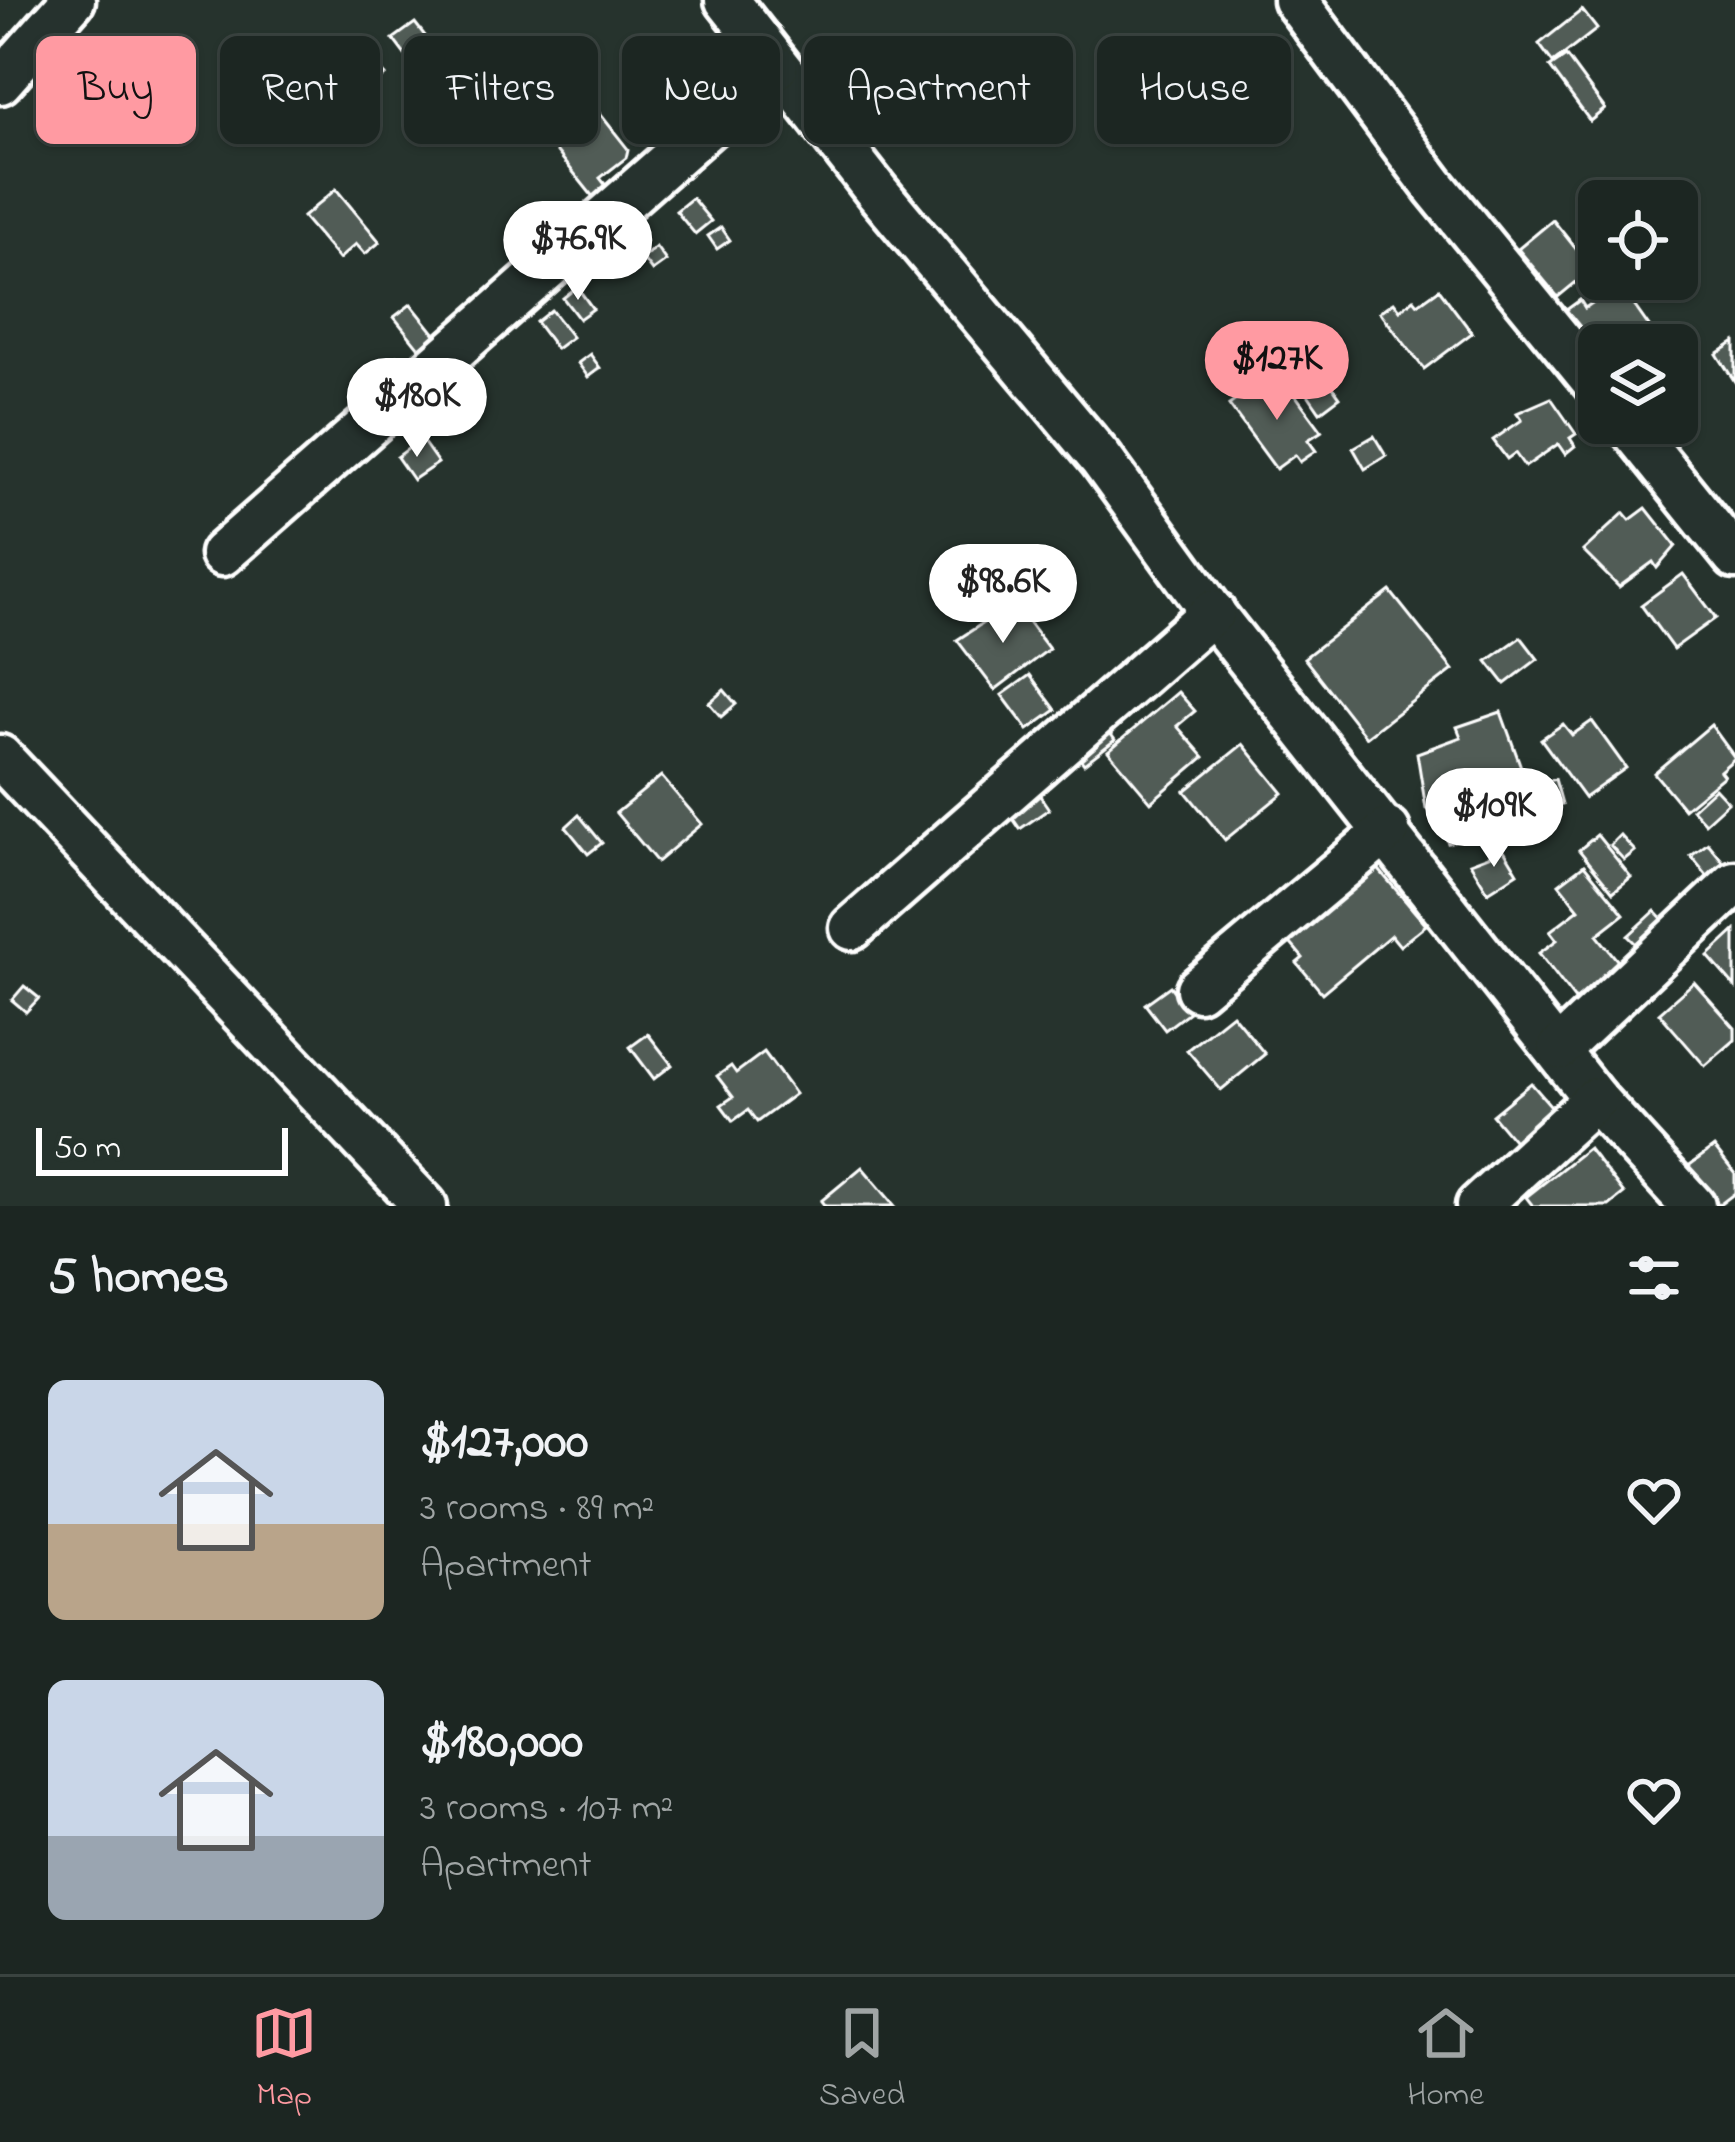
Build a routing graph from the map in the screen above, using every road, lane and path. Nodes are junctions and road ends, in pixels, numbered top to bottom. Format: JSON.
{"nodes":[{"id":1,"x":73,"y":0,"type":"edge"},
{"id":2,"x":727,"y":0,"type":"edge"},
{"id":3,"x":1295,"y":0,"type":"edge"},
{"id":4,"x":753,"y":36,"type":"edge"},
{"id":5,"x":780,"y":72,"type":"edge"},
{"id":6,"x":0,"y":82,"type":"edge"},
{"id":7,"x":688,"y":144,"type":"edge"},
{"id":8,"x":1578,"y":362,"type":"edge"},
{"id":9,"x":1644,"y":444,"type":"edge"},
{"id":10,"x":222,"y":554,"type":"dead end"},
{"id":11,"x":1735,"y":557,"type":"edge"},
{"id":12,"x":1213,"y":612,"type":"junction"},
{"id":13,"x":0,"y":757,"type":"edge"},
{"id":14,"x":1388,"y":830,"type":"junction"},
{"id":15,"x":1735,"y":884,"type":"edge"},
{"id":16,"x":852,"y":928,"type":"dead end"},
{"id":17,"x":1198,"y":989,"type":"dead end"},
{"id":18,"x":1559,"y":1048,"type":"junction"},
{"id":19,"x":1595,"y":1099,"type":"junction"},
{"id":20,"x":425,"y":1206,"type":"edge"},
{"id":21,"x":1478,"y":1206,"type":"edge"},
{"id":22,"x":1693,"y":1206,"type":"edge"}],
"edges":[{"from":1,"to":6,"type":"street"},
{"from":2,"to":4,"type":"street"},
{"from":3,"to":8,"type":"street"},
{"from":5,"to":12,"type":"street"},
{"from":7,"to":10,"type":"street"},
{"from":9,"to":11,"type":"street"},
{"from":12,"to":14,"type":"street"},
{"from":12,"to":16,"type":"street"},
{"from":13,"to":20,"type":"street"},
{"from":14,"to":17,"type":"street"},
{"from":14,"to":18,"type":"street"},
{"from":15,"to":18,"type":"street"},
{"from":18,"to":19,"type":"street"},
{"from":19,"to":21,"type":"street"},
{"from":19,"to":22,"type":"street"}]}
